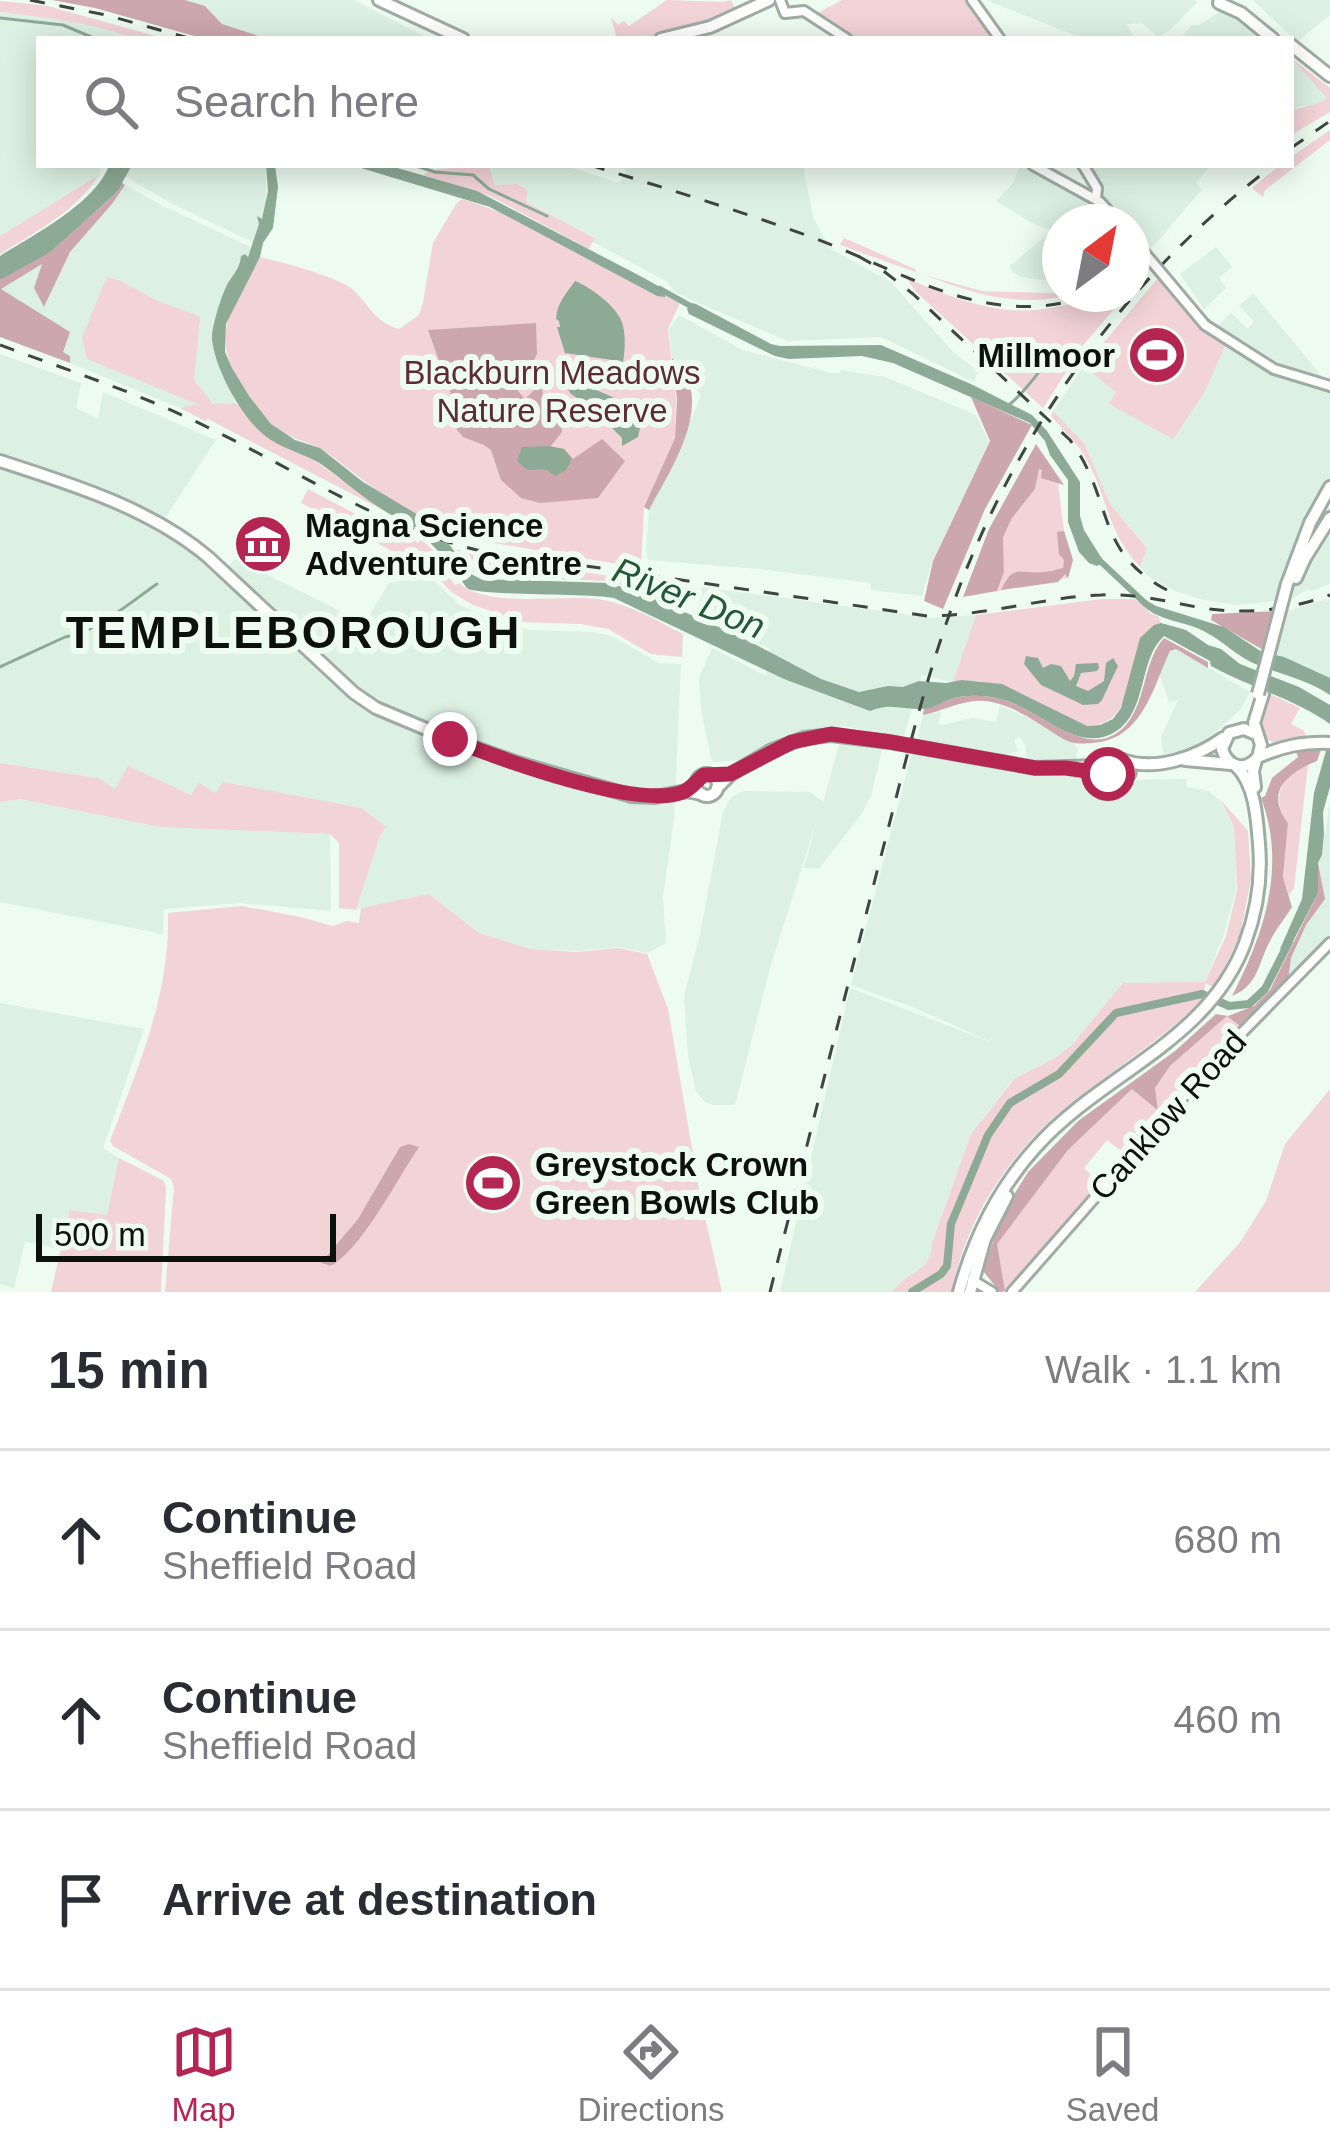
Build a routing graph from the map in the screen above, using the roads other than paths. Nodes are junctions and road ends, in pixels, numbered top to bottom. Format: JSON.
{"nodes":[{"id":1,"x":379,"y":0,"type":"edge"},
{"id":2,"x":769,"y":0,"type":"edge"},
{"id":3,"x":780,"y":0,"type":"edge"},
{"id":4,"x":972,"y":0,"type":"edge"},
{"id":5,"x":1223,"y":1,"type":"edge"},
{"id":6,"x":457,"y":36,"type":"edge"},
{"id":7,"x":673,"y":36,"type":"edge"},
{"id":8,"x":842,"y":36,"type":"edge"},
{"id":9,"x":998,"y":36,"type":"edge"},
{"id":10,"x":1269,"y":36,"type":"edge"},
{"id":11,"x":1278,"y":36,"type":"edge"},
{"id":12,"x":1294,"y":51,"type":"edge"},
{"id":13,"x":1330,"y":80,"type":"edge"},
{"id":14,"x":1038,"y":168,"type":"edge"},
{"id":15,"x":1085,"y":168,"type":"edge"},
{"id":16,"x":1096,"y":198,"type":"junction"},
{"id":17,"x":1104,"y":204,"type":"edge"},
{"id":18,"x":1150,"y":259,"type":"edge"},
{"id":19,"x":1330,"y":386,"type":"edge"},
{"id":20,"x":0,"y":461,"type":"edge"},
{"id":21,"x":1330,"y":487,"type":"edge"},
{"id":22,"x":1326,"y":513,"type":"edge"},
{"id":23,"x":1260,"y":694,"type":"junction"},
{"id":24,"x":1229,"y":734,"type":"junction"},
{"id":25,"x":1257,"y":737,"type":"junction"},
{"id":26,"x":1327,"y":743,"type":"edge"},
{"id":27,"x":1280,"y":747,"type":"junction"},
{"id":28,"x":1176,"y":759,"type":"junction"},
{"id":29,"x":1257,"y":759,"type":"junction"},
{"id":30,"x":1118,"y":761,"type":"junction"},
{"id":31,"x":1146,"y":765,"type":"junction"},
{"id":32,"x":1233,"y":765,"type":"junction"},
{"id":33,"x":1066,"y":768,"type":"junction"},
{"id":34,"x":1128,"y":775,"type":"junction"},
{"id":35,"x":1112,"y":776,"type":"junction"},
{"id":36,"x":698,"y":780,"type":"junction"},
{"id":37,"x":715,"y":782,"type":"junction"},
{"id":38,"x":686,"y":791,"type":"junction"},
{"id":39,"x":701,"y":794,"type":"junction"},
{"id":40,"x":1330,"y":944,"type":"edge"},
{"id":41,"x":1222,"y":994,"type":"junction"},
{"id":42,"x":1205,"y":1014,"type":"junction"},
{"id":43,"x":965,"y":1269,"type":"junction"},
{"id":44,"x":971,"y":1287,"type":"edge"},
{"id":45,"x":959,"y":1292,"type":"edge"},
{"id":46,"x":992,"y":1292,"type":"edge"},
{"id":47,"x":1012,"y":1292,"type":"edge"}],
"edges":[{"from":1,"to":6,"type":"main road"},
{"from":2,"to":7,"type":"main road"},
{"from":3,"to":8,"type":"street"},
{"from":4,"to":9,"type":"street"},
{"from":5,"to":10,"type":"main road"},
{"from":5,"to":11,"type":"main road"},
{"from":12,"to":13,"type":"main road"},
{"from":14,"to":16,"type":"street"},
{"from":15,"to":16,"type":"street"},
{"from":16,"to":17,"type":"street"},
{"from":18,"to":19,"type":"street","bridge":true},
{"from":20,"to":38,"type":"main road"},
{"from":21,"to":22,"type":"main road"},
{"from":22,"to":23,"type":"main road","bridge":true},
{"from":23,"to":24,"type":"main road"},
{"from":23,"to":25,"type":"main road"},
{"from":24,"to":25,"type":"main road"},
{"from":24,"to":28,"type":"main road"},
{"from":24,"to":32,"type":"main road"},
{"from":25,"to":27,"type":"main road"},
{"from":25,"to":29,"type":"main road"},
{"from":26,"to":27,"type":"main road"},
{"from":27,"to":29,"type":"main road"},
{"from":28,"to":31,"type":"main road"},
{"from":28,"to":32,"type":"main road"},
{"from":29,"to":32,"type":"main road"},
{"from":29,"to":41,"type":"main road"},
{"from":30,"to":31,"type":"main road"},
{"from":30,"to":33,"type":"main road"},
{"from":30,"to":34,"type":"main road"},
{"from":30,"to":35,"type":"main road"},
{"from":31,"to":34,"type":"main road"},
{"from":32,"to":41,"type":"main road"},
{"from":33,"to":35,"type":"main road"},
{"from":33,"to":37,"type":"main road"},
{"from":34,"to":35,"type":"main road"},
{"from":36,"to":37,"type":"main road"},
{"from":36,"to":38,"type":"main road"},
{"from":36,"to":39,"type":"main road"},
{"from":37,"to":39,"type":"main road"},
{"from":38,"to":39,"type":"main road"},
{"from":40,"to":47,"type":"street","name":"Canklow Road"},
{"from":41,"to":42,"type":"main road"},
{"from":42,"to":43,"type":"main road"},
{"from":42,"to":44,"type":"main road"},
{"from":43,"to":44,"type":"street"},
{"from":43,"to":45,"type":"main road"},
{"from":44,"to":45,"type":"main road"},
{"from":44,"to":46,"type":"street"}]}
